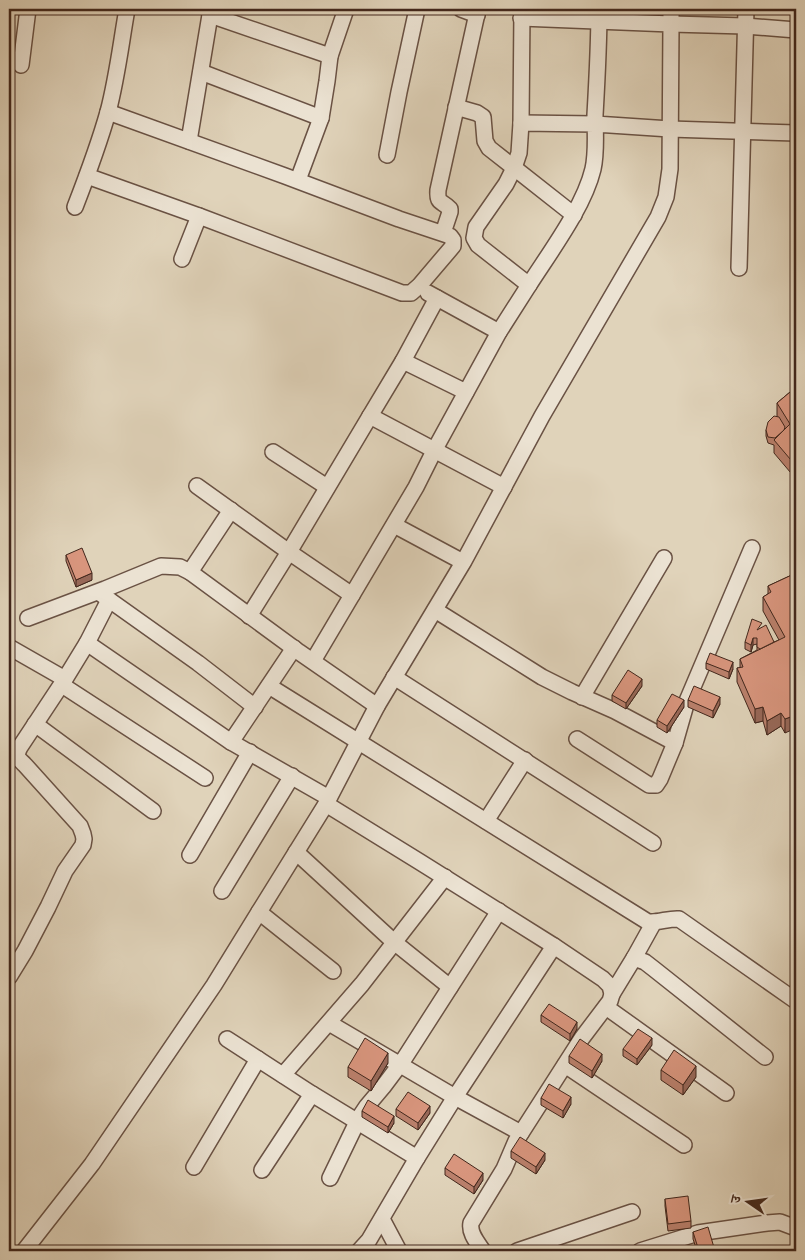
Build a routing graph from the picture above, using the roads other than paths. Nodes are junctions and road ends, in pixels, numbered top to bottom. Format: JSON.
{"nodes":[{"id":1,"x":28,"y":9,"type":"edge"},
{"id":2,"x":127,"y":9,"type":"edge"},
{"id":3,"x":346,"y":9,"type":"edge"},
{"id":4,"x":417,"y":9,"type":"edge"},
{"id":5,"x":461,"y":9,"type":"edge"},
{"id":6,"x":671,"y":9,"type":"edge"},
{"id":7,"x":746,"y":9,"type":"edge"},
{"id":8,"x":210,"y":12,"type":"edge"},
{"id":9,"x":478,"y":12,"type":"edge"},
{"id":10,"x":521,"y":14,"type":"edge"},
{"id":11,"x":599,"y":15,"type":"edge"},
{"id":12,"x":671,"y":24,"type":"junction"},
{"id":13,"x":745,"y":26,"type":"junction"},
{"id":14,"x":796,"y":30,"type":"edge"},
{"id":15,"x":330,"y":56,"type":"junction"},
{"id":16,"x":21,"y":64,"type":"dead end"},
{"id":17,"x":201,"y":72,"type":"junction"},
{"id":18,"x":456,"y":107,"type":"junction"},
{"id":19,"x":108,"y":112,"type":"junction"},
{"id":20,"x":321,"y":118,"type":"junction"},
{"id":21,"x":521,"y":124,"type":"junction"},
{"id":22,"x":595,"y":124,"type":"junction"},
{"id":23,"x":670,"y":129,"type":"junction"},
{"id":24,"x":743,"y":131,"type":"junction"},
{"id":25,"x":796,"y":133,"type":"edge"},
{"id":26,"x":189,"y":141,"type":"junction"},
{"id":27,"x":387,"y":155,"type":"dead end"},
{"id":28,"x":514,"y":168,"type":"junction"},
{"id":29,"x":87,"y":176,"type":"junction"},
{"id":30,"x":298,"y":180,"type":"junction"},
{"id":31,"x":75,"y":207,"type":"dead end"},
{"id":32,"x":574,"y":215,"type":"junction"},
{"id":33,"x":199,"y":216,"type":"junction"},
{"id":34,"x":443,"y":233,"type":"junction"},
{"id":35,"x":182,"y":259,"type":"dead end"},
{"id":36,"x":740,"y":268,"type":"dead end"},
{"id":37,"x":529,"y":285,"type":"junction"},
{"id":38,"x":419,"y":286,"type":"junction"},
{"id":39,"x":437,"y":298,"type":"junction"},
{"id":40,"x":499,"y":332,"type":"junction"},
{"id":41,"x":403,"y":360,"type":"junction"},
{"id":42,"x":466,"y":392,"type":"junction"},
{"id":43,"x":370,"y":416,"type":"junction"},
{"id":44,"x":435,"y":450,"type":"junction"},
{"id":45,"x":273,"y":452,"type":"dead end"},
{"id":46,"x":197,"y":486,"type":"dead end"},
{"id":47,"x":327,"y":487,"type":"junction"},
{"id":48,"x":504,"y":487,"type":"junction"},
{"id":49,"x":231,"y":510,"type":"junction"},
{"id":50,"x":394,"y":525,"type":"junction"},
{"id":51,"x":752,"y":548,"type":"dead end"},
{"id":52,"x":289,"y":552,"type":"junction"},
{"id":53,"x":664,"y":558,"type":"dead end"},
{"id":54,"x":463,"y":562,"type":"junction"},
{"id":55,"x":190,"y":572,"type":"junction"},
{"id":56,"x":352,"y":595,"type":"junction"},
{"id":57,"x":103,"y":596,"type":"junction"},
{"id":58,"x":435,"y":610,"type":"junction"},
{"id":59,"x":249,"y":616,"type":"junction"},
{"id":60,"x":28,"y":618,"type":"dead end"},
{"id":61,"x":87,"y":643,"type":"junction"},
{"id":62,"x":9,"y":647,"type":"edge"},
{"id":63,"x":294,"y":648,"type":"junction"},
{"id":64,"x":313,"y":661,"type":"junction"},
{"id":65,"x":394,"y":677,"type":"junction"},
{"id":66,"x":64,"y":682,"type":"junction"},
{"id":67,"x":269,"y":686,"type":"junction"},
{"id":68,"x":582,"y":697,"type":"junction"},
{"id":69,"x":377,"y":706,"type":"junction"},
{"id":70,"x":255,"y":707,"type":"junction"},
{"id":71,"x":35,"y":724,"type":"junction"},
{"id":72,"x":577,"y":739,"type":"dead end"},
{"id":73,"x":359,"y":741,"type":"junction"},
{"id":74,"x":231,"y":742,"type":"junction"},
{"id":75,"x":675,"y":743,"type":"junction"},
{"id":76,"x":250,"y":752,"type":"junction"},
{"id":77,"x":14,"y":760,"type":"edge"},
{"id":78,"x":525,"y":760,"type":"junction"},
{"id":79,"x":292,"y":776,"type":"junction"},
{"id":80,"x":205,"y":778,"type":"dead end"},
{"id":81,"x":327,"y":801,"type":"junction"},
{"id":82,"x":153,"y":811,"type":"dead end"},
{"id":83,"x":486,"y":821,"type":"junction"},
{"id":84,"x":653,"y":843,"type":"dead end"},
{"id":85,"x":296,"y":852,"type":"junction"},
{"id":86,"x":190,"y":855,"type":"dead end"},
{"id":87,"x":445,"y":877,"type":"junction"},
{"id":88,"x":222,"y":891,"type":"dead end"},
{"id":89,"x":499,"y":911,"type":"junction"},
{"id":90,"x":260,"y":912,"type":"junction"},
{"id":91,"x":654,"y":922,"type":"junction"},
{"id":92,"x":394,"y":942,"type":"junction"},
{"id":93,"x":554,"y":946,"type":"junction"},
{"id":94,"x":634,"y":958,"type":"junction"},
{"id":95,"x":13,"y":962,"type":"edge"},
{"id":96,"x":333,"y":971,"type":"dead end"},
{"id":97,"x":9,"y":977,"type":"edge"},
{"id":98,"x":450,"y":987,"type":"junction"},
{"id":99,"x":609,"y":1000,"type":"junction"},
{"id":100,"x":796,"y":1001,"type":"edge"},
{"id":101,"x":329,"y":1023,"type":"junction"},
{"id":102,"x":227,"y":1039,"type":"dead end"},
{"id":103,"x":765,"y":1057,"type":"dead end"},
{"id":104,"x":258,"y":1059,"type":"junction"},
{"id":105,"x":400,"y":1064,"type":"junction"},
{"id":106,"x":565,"y":1066,"type":"junction"},
{"id":107,"x":283,"y":1076,"type":"junction"},
{"id":108,"x":726,"y":1092,"type":"dead end"},
{"id":109,"x":312,"y":1094,"type":"junction"},
{"id":110,"x":456,"y":1097,"type":"junction"},
{"id":111,"x":358,"y":1122,"type":"junction"},
{"id":112,"x":521,"y":1134,"type":"junction"},
{"id":113,"x":684,"y":1145,"type":"dead end"},
{"id":114,"x":417,"y":1158,"type":"junction"},
{"id":115,"x":194,"y":1167,"type":"dead end"},
{"id":116,"x":262,"y":1170,"type":"dead end"},
{"id":117,"x":330,"y":1178,"type":"dead end"},
{"id":118,"x":632,"y":1212,"type":"dead end"},
{"id":119,"x":382,"y":1219,"type":"junction"},
{"id":120,"x":796,"y":1228,"type":"edge"},
{"id":121,"x":24,"y":1251,"type":"edge"},
{"id":122,"x":359,"y":1251,"type":"edge"},
{"id":123,"x":399,"y":1251,"type":"edge"},
{"id":124,"x":483,"y":1251,"type":"edge"},
{"id":125,"x":517,"y":1251,"type":"edge"},
{"id":126,"x":640,"y":1251,"type":"edge"}],
"edges":[{"from":1,"to":16,"type":"street"},
{"from":2,"to":19,"type":"street"},
{"from":3,"to":15,"type":"street"},
{"from":4,"to":27,"type":"street"},
{"from":5,"to":9,"type":"street"},
{"from":6,"to":12,"type":"street"},
{"from":7,"to":13,"type":"street"},
{"from":8,"to":15,"type":"street"},
{"from":8,"to":17,"type":"street"},
{"from":9,"to":18,"type":"street"},
{"from":10,"to":11,"type":"street"},
{"from":10,"to":21,"type":"street"},
{"from":11,"to":12,"type":"street"},
{"from":11,"to":22,"type":"street"},
{"from":12,"to":13,"type":"street"},
{"from":12,"to":23,"type":"street"},
{"from":13,"to":14,"type":"street"},
{"from":13,"to":24,"type":"street"},
{"from":15,"to":20,"type":"street"},
{"from":17,"to":20,"type":"street"},
{"from":17,"to":26,"type":"street"},
{"from":18,"to":28,"type":"street"},
{"from":18,"to":34,"type":"street"},
{"from":19,"to":26,"type":"street"},
{"from":19,"to":29,"type":"street"},
{"from":20,"to":30,"type":"street"},
{"from":21,"to":22,"type":"street"},
{"from":21,"to":28,"type":"street"},
{"from":22,"to":23,"type":"street"},
{"from":22,"to":32,"type":"street"},
{"from":23,"to":24,"type":"street"},
{"from":23,"to":48,"type":"street"},
{"from":24,"to":25,"type":"street"},
{"from":24,"to":36,"type":"street"},
{"from":26,"to":30,"type":"street"},
{"from":28,"to":32,"type":"street"},
{"from":28,"to":37,"type":"street"},
{"from":29,"to":31,"type":"street"},
{"from":29,"to":33,"type":"street"},
{"from":30,"to":34,"type":"street"},
{"from":32,"to":37,"type":"street"},
{"from":33,"to":35,"type":"street"},
{"from":33,"to":38,"type":"street"},
{"from":34,"to":38,"type":"street"},
{"from":37,"to":40,"type":"street"},
{"from":38,"to":39,"type":"street"},
{"from":39,"to":40,"type":"street"},
{"from":39,"to":41,"type":"street"},
{"from":40,"to":42,"type":"street"},
{"from":41,"to":42,"type":"street"},
{"from":41,"to":43,"type":"street"},
{"from":42,"to":44,"type":"street"},
{"from":43,"to":44,"type":"street"},
{"from":43,"to":47,"type":"street"},
{"from":44,"to":48,"type":"street"},
{"from":44,"to":50,"type":"street"},
{"from":45,"to":47,"type":"street"},
{"from":46,"to":49,"type":"street"},
{"from":47,"to":52,"type":"street"},
{"from":48,"to":54,"type":"street"},
{"from":49,"to":52,"type":"street"},
{"from":49,"to":55,"type":"street"},
{"from":50,"to":54,"type":"street"},
{"from":50,"to":56,"type":"street"},
{"from":51,"to":75,"type":"street"},
{"from":52,"to":56,"type":"street"},
{"from":52,"to":59,"type":"street"},
{"from":53,"to":68,"type":"street"},
{"from":54,"to":58,"type":"street"},
{"from":55,"to":57,"type":"street"},
{"from":55,"to":59,"type":"street"},
{"from":56,"to":64,"type":"street"},
{"from":57,"to":60,"type":"street"},
{"from":57,"to":61,"type":"street"},
{"from":57,"to":70,"type":"street"},
{"from":58,"to":65,"type":"street"},
{"from":58,"to":68,"type":"street"},
{"from":59,"to":63,"type":"street"},
{"from":61,"to":66,"type":"street"},
{"from":61,"to":74,"type":"street"},
{"from":62,"to":66,"type":"street"},
{"from":63,"to":64,"type":"street"},
{"from":63,"to":67,"type":"street"},
{"from":64,"to":69,"type":"street"},
{"from":65,"to":69,"type":"street"},
{"from":65,"to":78,"type":"street"},
{"from":66,"to":71,"type":"street"},
{"from":66,"to":80,"type":"street"},
{"from":67,"to":70,"type":"street"},
{"from":67,"to":73,"type":"street"},
{"from":68,"to":75,"type":"street"},
{"from":69,"to":73,"type":"street"},
{"from":70,"to":74,"type":"street"},
{"from":71,"to":77,"type":"street"},
{"from":71,"to":82,"type":"street"},
{"from":72,"to":75,"type":"street"},
{"from":73,"to":81,"type":"street"},
{"from":73,"to":83,"type":"street"},
{"from":74,"to":76,"type":"street"},
{"from":76,"to":79,"type":"street"},
{"from":76,"to":86,"type":"street"},
{"from":77,"to":95,"type":"street"},
{"from":78,"to":83,"type":"street"},
{"from":78,"to":84,"type":"street"},
{"from":79,"to":81,"type":"street"},
{"from":79,"to":88,"type":"street"},
{"from":81,"to":85,"type":"street"},
{"from":81,"to":87,"type":"street"},
{"from":83,"to":91,"type":"street"},
{"from":85,"to":90,"type":"street"},
{"from":85,"to":92,"type":"street"},
{"from":87,"to":89,"type":"street"},
{"from":87,"to":92,"type":"street"},
{"from":89,"to":93,"type":"street"},
{"from":89,"to":98,"type":"street"},
{"from":90,"to":96,"type":"street"},
{"from":90,"to":121,"type":"street"},
{"from":91,"to":94,"type":"street"},
{"from":91,"to":100,"type":"street"},
{"from":92,"to":98,"type":"street"},
{"from":92,"to":101,"type":"street"},
{"from":93,"to":99,"type":"street"},
{"from":93,"to":110,"type":"street"},
{"from":94,"to":99,"type":"street"},
{"from":94,"to":103,"type":"street"},
{"from":95,"to":97,"type":"street"},
{"from":98,"to":105,"type":"street"},
{"from":99,"to":106,"type":"street"},
{"from":99,"to":108,"type":"street"},
{"from":101,"to":105,"type":"street"},
{"from":101,"to":107,"type":"street"},
{"from":102,"to":104,"type":"street"},
{"from":104,"to":107,"type":"street"},
{"from":104,"to":115,"type":"street"},
{"from":105,"to":110,"type":"street"},
{"from":105,"to":111,"type":"street"},
{"from":106,"to":112,"type":"street"},
{"from":106,"to":113,"type":"street"},
{"from":107,"to":109,"type":"street"},
{"from":109,"to":111,"type":"street"},
{"from":109,"to":116,"type":"street"},
{"from":110,"to":112,"type":"street"},
{"from":110,"to":114,"type":"street"},
{"from":111,"to":114,"type":"street"},
{"from":111,"to":117,"type":"street"},
{"from":112,"to":124,"type":"street"},
{"from":114,"to":119,"type":"street"},
{"from":118,"to":125,"type":"street"},
{"from":119,"to":122,"type":"street"},
{"from":119,"to":123,"type":"street"},
{"from":120,"to":126,"type":"street"}]}
